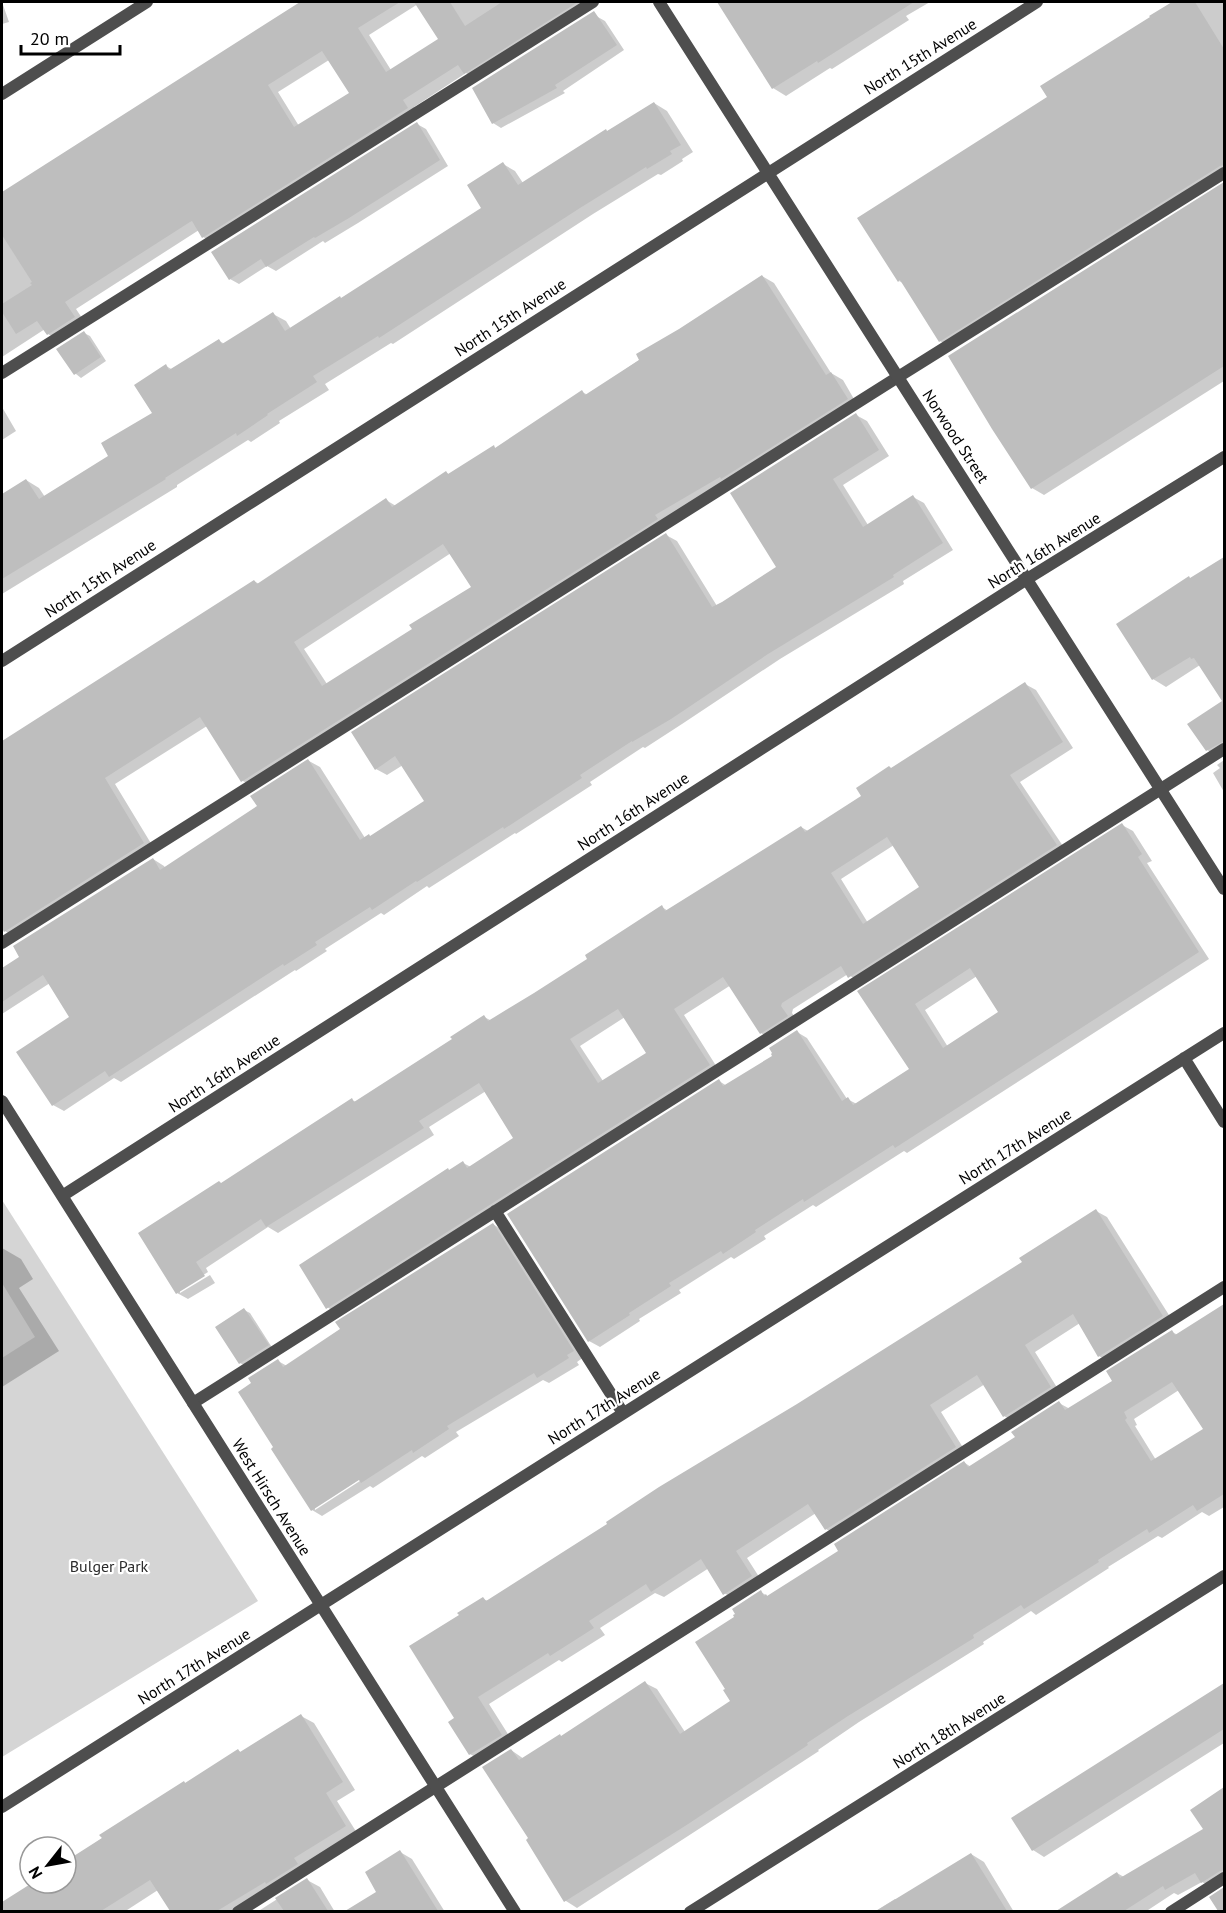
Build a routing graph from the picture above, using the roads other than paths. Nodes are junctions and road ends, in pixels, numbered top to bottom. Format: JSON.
{"nodes":[{"id":1,"x":147,"y":2,"type":"edge"},
{"id":2,"x":593,"y":2,"type":"edge"},
{"id":3,"x":659,"y":2,"type":"edge"},
{"id":4,"x":1037,"y":2,"type":"edge"},
{"id":5,"x":2,"y":94,"type":"edge"},
{"id":6,"x":768,"y":172,"type":"junction"},
{"id":7,"x":1224,"y":173,"type":"edge"},
{"id":8,"x":2,"y":373,"type":"edge"},
{"id":9,"x":898,"y":377,"type":"junction"},
{"id":10,"x":1224,"y":457,"type":"edge"},
{"id":11,"x":1027,"y":579,"type":"junction"},
{"id":12,"x":2,"y":661,"type":"edge"},
{"id":13,"x":1224,"y":749,"type":"edge"},
{"id":14,"x":1161,"y":789,"type":"junction"},
{"id":15,"x":1224,"y":889,"type":"edge"},
{"id":16,"x":2,"y":943,"type":"edge"},
{"id":17,"x":1224,"y":1033,"type":"edge"},
{"id":18,"x":1184,"y":1058,"type":"junction"},
{"id":19,"x":3,"y":1108,"type":"edge"},
{"id":20,"x":1224,"y":1122,"type":"edge"},
{"id":21,"x":62,"y":1196,"type":"junction"},
{"id":22,"x":495,"y":1211,"type":"junction"},
{"id":23,"x":1224,"y":1287,"type":"edge"},
{"id":24,"x":193,"y":1403,"type":"junction"},
{"id":25,"x":623,"y":1413,"type":"junction"},
{"id":26,"x":1224,"y":1576,"type":"edge"},
{"id":27,"x":321,"y":1605,"type":"junction"},
{"id":28,"x":435,"y":1786,"type":"junction"},
{"id":29,"x":2,"y":1807,"type":"edge"},
{"id":30,"x":1224,"y":1878,"type":"edge"},
{"id":31,"x":238,"y":1911,"type":"edge"},
{"id":32,"x":515,"y":1911,"type":"edge"},
{"id":33,"x":690,"y":1911,"type":"edge"},
{"id":34,"x":1172,"y":1911,"type":"edge"}],
"edges":[{"from":1,"to":5,"type":"street"},
{"from":2,"to":8,"type":"street"},
{"from":3,"to":6,"type":"street","name":"Norwood Street"},
{"from":4,"to":6,"type":"street","name":"North 15th Avenue"},
{"from":6,"to":9,"type":"street","name":"Norwood Street"},
{"from":6,"to":12,"type":"street","name":"North 15th Avenue"},
{"from":7,"to":9,"type":"street"},
{"from":9,"to":11,"type":"street","name":"Norwood Street"},
{"from":9,"to":16,"type":"street"},
{"from":10,"to":11,"type":"street","name":"North 16th Avenue"},
{"from":11,"to":14,"type":"street","name":"Norwood Street"},
{"from":11,"to":21,"type":"street","name":"North 16th Avenue"},
{"from":13,"to":14,"type":"street"},
{"from":14,"to":15,"type":"street","name":"Norwood Street"},
{"from":14,"to":22,"type":"street"},
{"from":17,"to":18,"type":"street","name":"North 17th Avenue"},
{"from":18,"to":20,"type":"street"},
{"from":18,"to":25,"type":"street","name":"North 17th Avenue"},
{"from":19,"to":21,"type":"street","name":"West Hirsch Avenue"},
{"from":21,"to":24,"type":"street","name":"West Hirsch Avenue"},
{"from":22,"to":24,"type":"street"},
{"from":22,"to":25,"type":"street"},
{"from":23,"to":28,"type":"street"},
{"from":24,"to":27,"type":"street","name":"West Hirsch Avenue"},
{"from":25,"to":27,"type":"street","name":"North 17th Avenue"},
{"from":26,"to":33,"type":"street","name":"North 18th Avenue"},
{"from":27,"to":28,"type":"street","name":"West Hirsch Avenue"},
{"from":27,"to":29,"type":"street","name":"North 17th Avenue"},
{"from":28,"to":31,"type":"street"},
{"from":28,"to":32,"type":"street","name":"West Hirsch Avenue"},
{"from":30,"to":34,"type":"street"}]}
